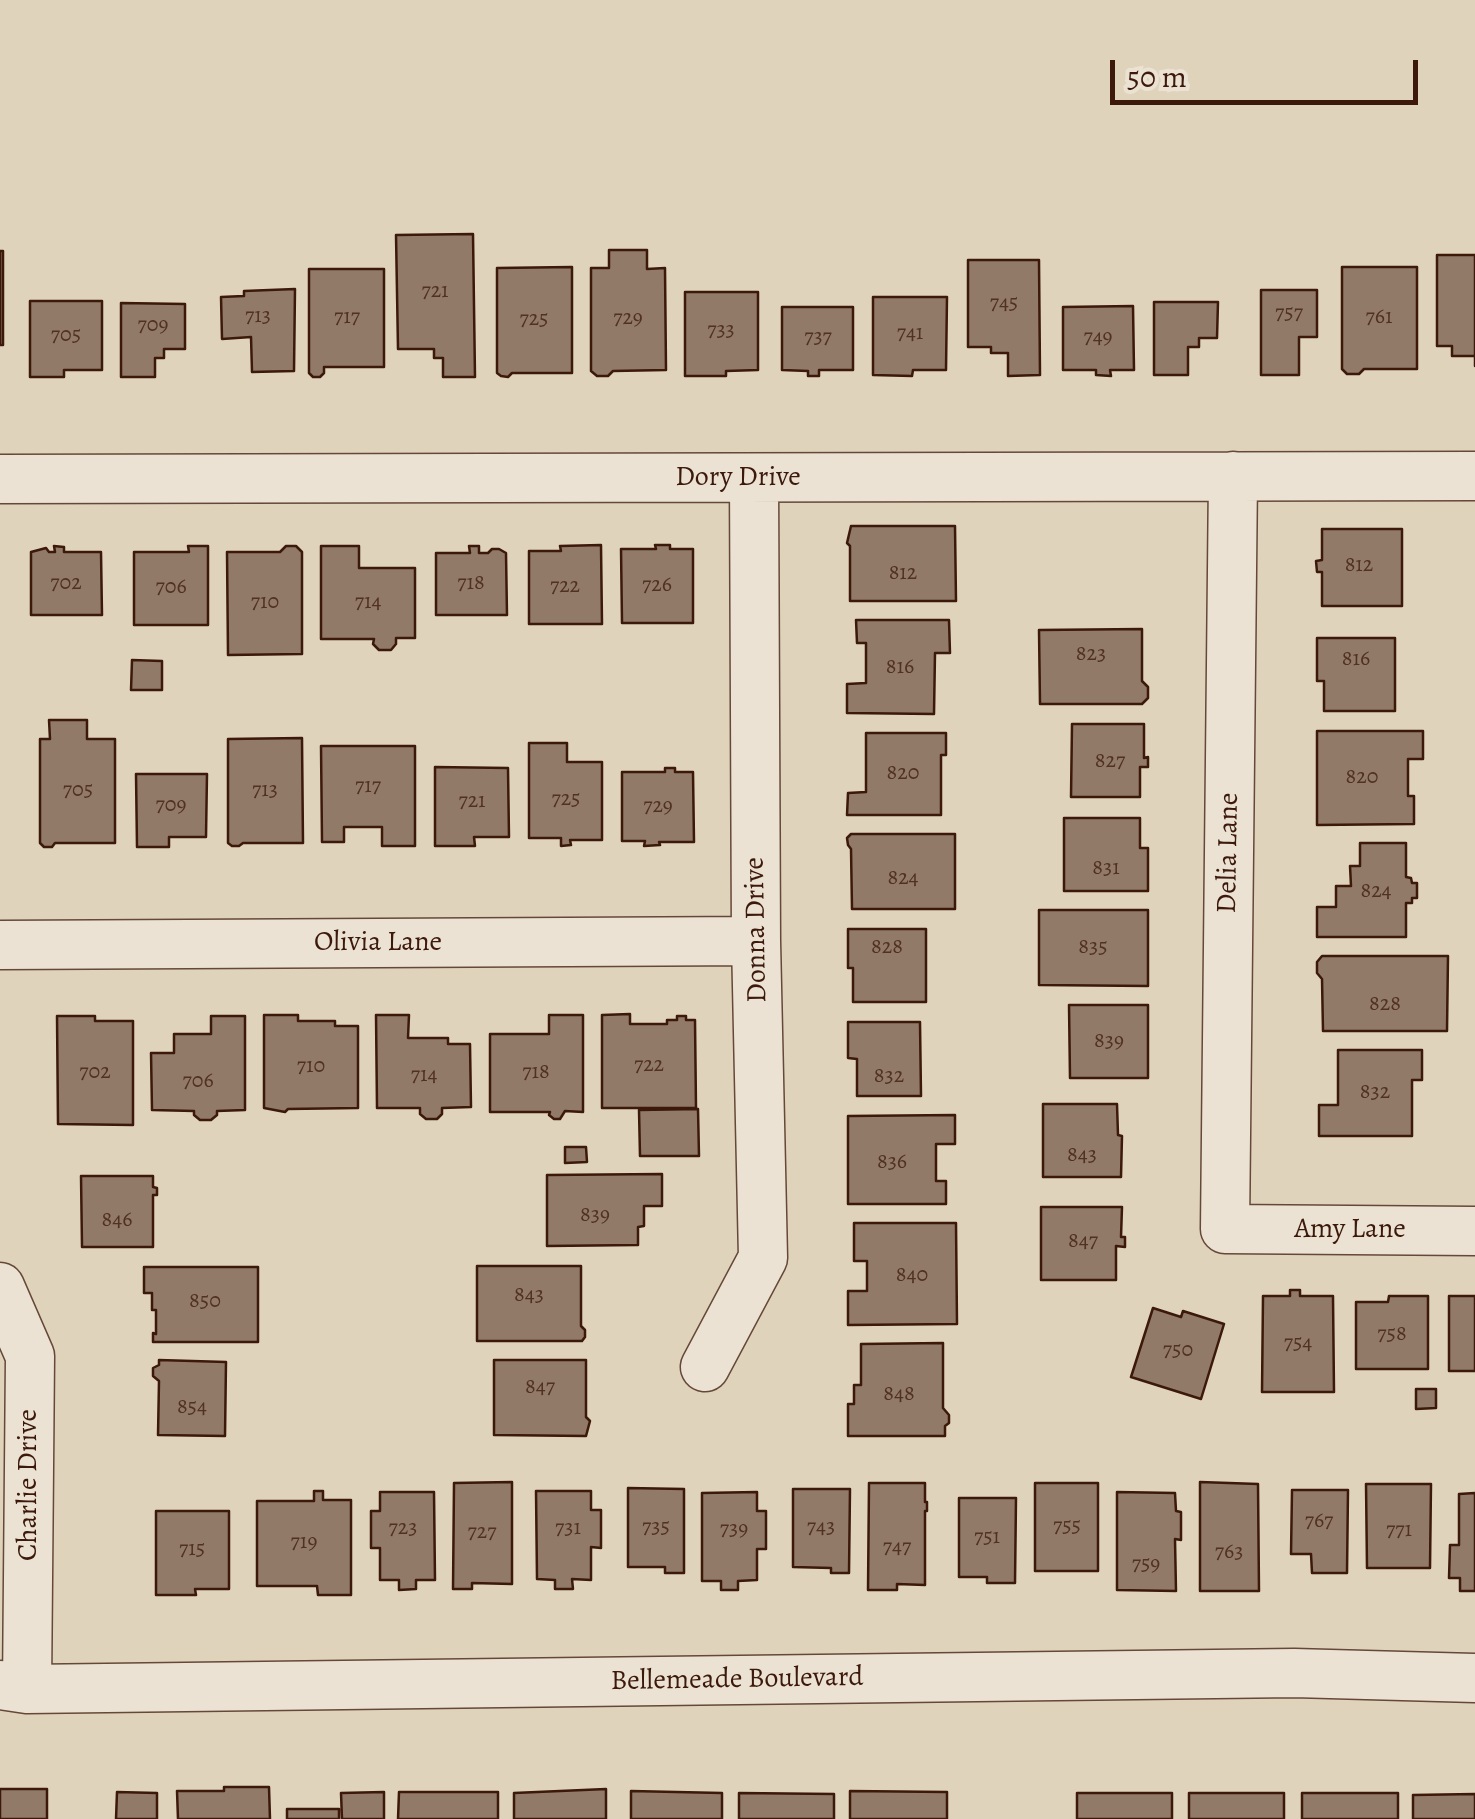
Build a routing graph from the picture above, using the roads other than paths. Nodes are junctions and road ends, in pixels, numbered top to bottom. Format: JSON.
{"nodes":[{"id":1,"x":1233,"y":476,"type":"junction"},
{"id":2,"x":1475,"y":476,"type":"edge"},
{"id":3,"x":754,"y":478,"type":"junction"},
{"id":4,"x":0,"y":480,"type":"edge"},
{"id":5,"x":756,"y":940,"type":"junction"},
{"id":6,"x":0,"y":945,"type":"edge"},
{"id":7,"x":1225,"y":1230,"type":"joint"},
{"id":8,"x":1475,"y":1231,"type":"edge"},
{"id":9,"x":0,"y":1287,"type":"edge"},
{"id":10,"x":704,"y":1367,"type":"dead end"},
{"id":11,"x":1475,"y":1678,"type":"edge"},
{"id":12,"x":14,"y":1687,"type":"edge"}],
"edges":[{"from":1,"to":2,"type":"street","name":"Dory Drive"},
{"from":1,"to":3,"type":"street","name":"Dory Drive"},
{"from":1,"to":7,"type":"street","name":"Delia Lane"},
{"from":3,"to":4,"type":"street","name":"Dory Drive"},
{"from":3,"to":5,"type":"street","name":"Donna Drive"},
{"from":5,"to":6,"type":"street","name":"Olivia Lane"},
{"from":5,"to":10,"type":"street","name":"Donna Drive"},
{"from":7,"to":8,"type":"street","name":"Amy Lane"},
{"from":9,"to":12,"type":"street","name":"Charlie Drive"},
{"from":11,"to":12,"type":"street","name":"Bellemeade Boulevard"}]}
